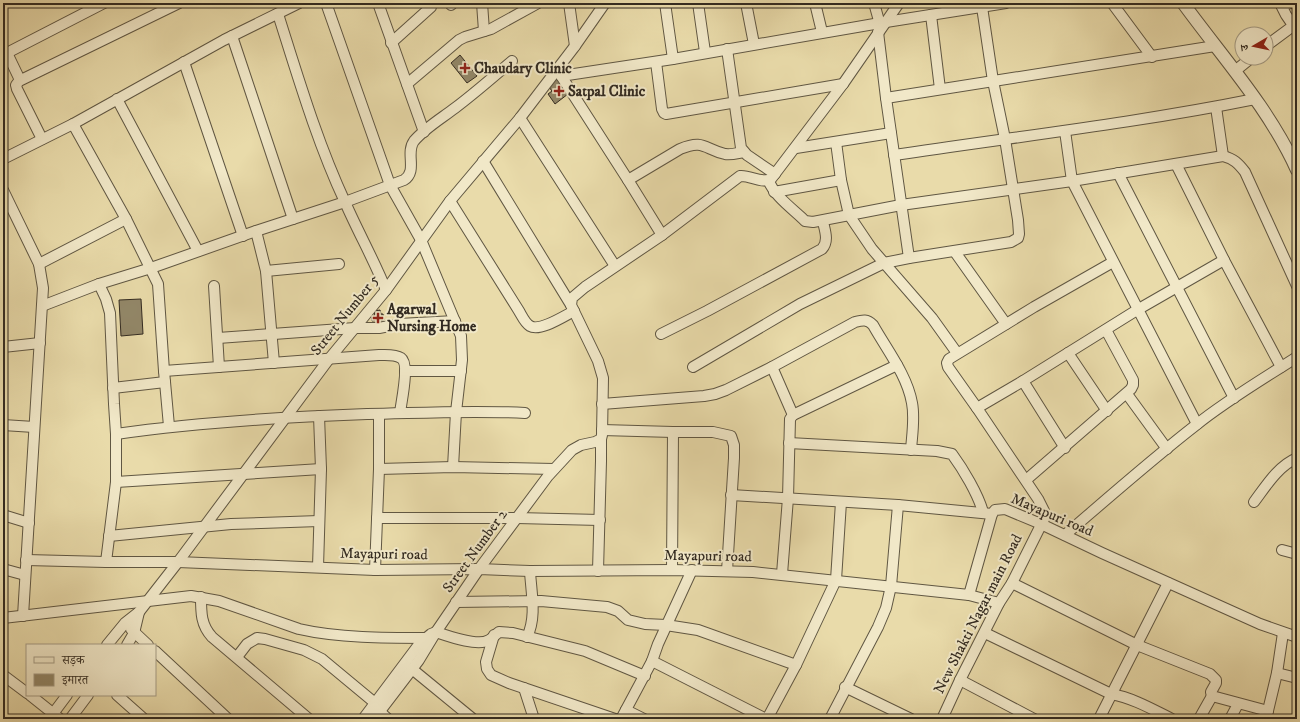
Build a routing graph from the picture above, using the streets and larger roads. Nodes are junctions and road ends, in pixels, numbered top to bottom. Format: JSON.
{"nodes":[{"id":1,"x":180,"y":3,"type":"edge"},
{"id":2,"x":299,"y":3,"type":"edge"},
{"id":3,"x":326,"y":3,"type":"edge"},
{"id":4,"x":378,"y":3,"type":"edge"},
{"id":5,"x":482,"y":3,"type":"edge"},
{"id":6,"x":538,"y":3,"type":"edge"},
{"id":7,"x":569,"y":3,"type":"edge"},
{"id":8,"x":606,"y":3,"type":"edge"},
{"id":9,"x":665,"y":3,"type":"edge"},
{"id":10,"x":698,"y":3,"type":"edge"},
{"id":11,"x":746,"y":3,"type":"edge"},
{"id":12,"x":816,"y":3,"type":"edge"},
{"id":13,"x":874,"y":3,"type":"edge"},
{"id":14,"x":899,"y":3,"type":"edge"},
{"id":15,"x":1006,"y":3,"type":"edge"},
{"id":16,"x":1112,"y":3,"type":"edge"},
{"id":17,"x":1183,"y":3,"type":"edge"},
{"id":18,"x":1291,"y":3,"type":"edge"},
{"id":19,"x":99,"y":4,"type":"edge"},
{"id":20,"x":1280,"y":4,"type":"edge"},
{"id":21,"x":431,"y":7,"type":"dead end"},
{"id":22,"x":982,"y":7,"type":"junction"},
{"id":23,"x":278,"y":14,"type":"junction"},
{"id":24,"x":931,"y":15,"type":"junction"},
{"id":25,"x":881,"y":26,"type":"junction"},
{"id":26,"x":1295,"y":28,"type":"edge"},
{"id":27,"x":484,"y":31,"type":"junction"},
{"id":28,"x":822,"y":32,"type":"junction"},
{"id":29,"x":232,"y":36,"type":"junction"},
{"id":30,"x":1274,"y":41,"type":"edge"},
{"id":31,"x":391,"y":43,"type":"junction"},
{"id":32,"x":754,"y":44,"type":"junction"},
{"id":33,"x":575,"y":46,"type":"junction"},
{"id":34,"x":1215,"y":46,"type":"junction"},
{"id":35,"x":727,"y":49,"type":"junction"},
{"id":36,"x":706,"y":52,"type":"junction"},
{"id":37,"x":5,"y":54,"type":"edge"},
{"id":38,"x":1152,"y":57,"type":"junction"},
{"id":39,"x":673,"y":59,"type":"junction"},
{"id":40,"x":512,"y":61,"type":"dead end"},
{"id":41,"x":184,"y":62,"type":"junction"},
{"id":42,"x":656,"y":62,"type":"junction"},
{"id":43,"x":1241,"y":66,"type":"edge"},
{"id":44,"x":1235,"y":71,"type":"junction"},
{"id":45,"x":559,"y":73,"type":"junction"},
{"id":46,"x":20,"y":80,"type":"junction"},
{"id":47,"x":993,"y":81,"type":"junction"},
{"id":48,"x":407,"y":84,"type":"junction"},
{"id":49,"x":843,"y":84,"type":"junction"},
{"id":50,"x":940,"y":90,"type":"junction"},
{"id":51,"x":886,"y":98,"type":"junction"},
{"id":52,"x":118,"y":99,"type":"junction"},
{"id":53,"x":1255,"y":99,"type":"junction"},
{"id":54,"x":734,"y":103,"type":"junction"},
{"id":55,"x":1216,"y":107,"type":"junction"},
{"id":56,"x":520,"y":118,"type":"junction"},
{"id":57,"x":73,"y":124,"type":"junction"},
{"id":58,"x":1065,"y":131,"type":"junction"},
{"id":59,"x":424,"y":132,"type":"junction"},
{"id":60,"x":891,"y":133,"type":"junction"},
{"id":61,"x":42,"y":139,"type":"junction"},
{"id":62,"x":1005,"y":139,"type":"junction"},
{"id":63,"x":836,"y":142,"type":"junction"},
{"id":64,"x":796,"y":148,"type":"junction"},
{"id":65,"x":744,"y":152,"type":"junction"},
{"id":66,"x":894,"y":156,"type":"junction"},
{"id":67,"x":1223,"y":156,"type":"junction"},
{"id":68,"x":3,"y":159,"type":"edge"},
{"id":69,"x":483,"y":161,"type":"junction"},
{"id":70,"x":1176,"y":164,"type":"junction"},
{"id":71,"x":1296,"y":165,"type":"edge"},
{"id":72,"x":1118,"y":173,"type":"junction"},
{"id":73,"x":771,"y":177,"type":"junction"},
{"id":74,"x":628,"y":180,"type":"junction"},
{"id":75,"x":841,"y":180,"type":"junction"},
{"id":76,"x":1072,"y":181,"type":"junction"},
{"id":77,"x":390,"y":185,"type":"junction"},
{"id":78,"x":1013,"y":189,"type":"junction"},
{"id":79,"x":3,"y":190,"type":"edge"},
{"id":80,"x":774,"y":192,"type":"junction"},
{"id":81,"x":450,"y":201,"type":"junction"},
{"id":82,"x":345,"y":202,"type":"junction"},
{"id":83,"x":901,"y":205,"type":"junction"},
{"id":84,"x":849,"y":215,"type":"junction"},
{"id":85,"x":126,"y":219,"type":"junction"},
{"id":86,"x":293,"y":219,"type":"junction"},
{"id":87,"x":823,"y":222,"type":"junction"},
{"id":88,"x":256,"y":231,"type":"junction"},
{"id":89,"x":662,"y":235,"type":"junction"},
{"id":90,"x":243,"y":236,"type":"junction"},
{"id":91,"x":421,"y":240,"type":"junction"},
{"id":92,"x":198,"y":250,"type":"junction"},
{"id":93,"x":955,"y":252,"type":"junction"},
{"id":94,"x":909,"y":258,"type":"junction"},
{"id":95,"x":1224,"y":260,"type":"junction"},
{"id":96,"x":1113,"y":262,"type":"junction"},
{"id":97,"x":884,"y":263,"type":"junction"},
{"id":98,"x":39,"y":264,"type":"junction"},
{"id":99,"x":339,"y":264,"type":"dead end"},
{"id":100,"x":615,"y":266,"type":"junction"},
{"id":101,"x":151,"y":268,"type":"junction"},
{"id":102,"x":266,"y":271,"type":"junction"},
{"id":103,"x":99,"y":284,"type":"junction"},
{"id":104,"x":214,"y":286,"type":"dead end"},
{"id":105,"x":1297,"y":286,"type":"edge"},
{"id":106,"x":1178,"y":287,"type":"junction"},
{"id":107,"x":386,"y":290,"type":"junction"},
{"id":108,"x":42,"y":306,"type":"junction"},
{"id":109,"x":572,"y":308,"type":"junction"},
{"id":110,"x":1137,"y":310,"type":"junction"},
{"id":111,"x":455,"y":321,"type":"junction"},
{"id":112,"x":1006,"y":324,"type":"junction"},
{"id":113,"x":354,"y":328,"type":"junction"},
{"id":114,"x":1106,"y":330,"type":"junction"},
{"id":115,"x":271,"y":334,"type":"junction"},
{"id":116,"x":661,"y":334,"type":"dead end"},
{"id":117,"x":218,"y":338,"type":"junction"},
{"id":118,"x":40,"y":343,"type":"junction"},
{"id":119,"x":3,"y":346,"type":"edge"},
{"id":120,"x":958,"y":353,"type":"junction"},
{"id":121,"x":1068,"y":353,"type":"junction"},
{"id":122,"x":1297,"y":357,"type":"edge"},
{"id":123,"x":329,"y":359,"type":"junction"},
{"id":124,"x":274,"y":363,"type":"junction"},
{"id":125,"x":897,"y":365,"type":"junction"},
{"id":126,"x":219,"y":367,"type":"junction"},
{"id":127,"x":693,"y":367,"type":"dead end"},
{"id":128,"x":772,"y":367,"type":"junction"},
{"id":129,"x":1281,"y":367,"type":"junction"},
{"id":130,"x":164,"y":371,"type":"junction"},
{"id":131,"x":405,"y":371,"type":"junction"},
{"id":132,"x":461,"y":371,"type":"junction"},
{"id":133,"x":1023,"y":381,"type":"junction"},
{"id":134,"x":165,"y":382,"type":"junction"},
{"id":135,"x":113,"y":388,"type":"junction"},
{"id":136,"x":1127,"y":394,"type":"junction"},
{"id":137,"x":1234,"y":398,"type":"junction"},
{"id":138,"x":602,"y":408,"type":"junction"},
{"id":139,"x":977,"y":408,"type":"junction"},
{"id":140,"x":1107,"y":411,"type":"junction"},
{"id":141,"x":456,"y":412,"type":"junction"},
{"id":142,"x":400,"y":413,"type":"junction"},
{"id":143,"x":525,"y":413,"type":"dead end"},
{"id":144,"x":379,"y":414,"type":"junction"},
{"id":145,"x":793,"y":415,"type":"junction"},
{"id":146,"x":319,"y":416,"type":"junction"},
{"id":147,"x":285,"y":418,"type":"junction"},
{"id":148,"x":1196,"y":424,"type":"junction"},
{"id":149,"x":3,"y":425,"type":"edge"},
{"id":150,"x":169,"y":426,"type":"junction"},
{"id":151,"x":34,"y":427,"type":"junction"},
{"id":152,"x":673,"y":432,"type":"junction"},
{"id":153,"x":116,"y":434,"type":"junction"},
{"id":154,"x":601,"y":434,"type":"junction"},
{"id":155,"x":789,"y":443,"type":"junction"},
{"id":156,"x":1065,"y":448,"type":"junction"},
{"id":157,"x":1167,"y":449,"type":"junction"},
{"id":158,"x":911,"y":450,"type":"junction"},
{"id":159,"x":1297,"y":458,"type":"edge"},
{"id":160,"x":453,"y":467,"type":"junction"},
{"id":161,"x":321,"y":469,"type":"junction"},
{"id":162,"x":379,"y":469,"type":"junction"},
{"id":163,"x":554,"y":469,"type":"junction"},
{"id":164,"x":244,"y":474,"type":"junction"},
{"id":165,"x":1026,"y":480,"type":"junction"},
{"id":166,"x":116,"y":482,"type":"junction"},
{"id":167,"x":731,"y":495,"type":"junction"},
{"id":168,"x":788,"y":498,"type":"junction"},
{"id":169,"x":841,"y":502,"type":"junction"},
{"id":170,"x":1254,"y":502,"type":"dead end"},
{"id":171,"x":898,"y":505,"type":"junction"},
{"id":172,"x":988,"y":513,"type":"junction"},
{"id":173,"x":3,"y":515,"type":"edge"},
{"id":174,"x":376,"y":518,"type":"junction"},
{"id":175,"x":518,"y":518,"type":"junction"},
{"id":176,"x":600,"y":520,"type":"junction"},
{"id":177,"x":319,"y":521,"type":"junction"},
{"id":178,"x":29,"y":523,"type":"junction"},
{"id":179,"x":1041,"y":524,"type":"junction"},
{"id":180,"x":204,"y":526,"type":"junction"},
{"id":181,"x":1065,"y":535,"type":"junction"},
{"id":182,"x":109,"y":536,"type":"junction"},
{"id":183,"x":1282,"y":550,"type":"dead end"},
{"id":184,"x":1297,"y":554,"type":"edge"},
{"id":185,"x":26,"y":560,"type":"junction"},
{"id":186,"x":106,"y":562,"type":"junction"},
{"id":187,"x":178,"y":562,"type":"junction"},
{"id":188,"x":318,"y":567,"type":"junction"},
{"id":189,"x":3,"y":568,"type":"edge"},
{"id":190,"x":479,"y":569,"type":"junction"},
{"id":191,"x":375,"y":570,"type":"junction"},
{"id":192,"x":672,"y":570,"type":"junction"},
{"id":193,"x":692,"y":570,"type":"junction"},
{"id":194,"x":530,"y":571,"type":"junction"},
{"id":195,"x":598,"y":571,"type":"junction"},
{"id":196,"x":727,"y":571,"type":"junction"},
{"id":197,"x":782,"y":574,"type":"junction"},
{"id":198,"x":24,"y":575,"type":"junction"},
{"id":199,"x":836,"y":580,"type":"junction"},
{"id":200,"x":1012,"y":583,"type":"junction"},
{"id":201,"x":1168,"y":583,"type":"junction"},
{"id":202,"x":892,"y":586,"type":"junction"},
{"id":203,"x":968,"y":595,"type":"junction"},
{"id":204,"x":201,"y":597,"type":"junction"},
{"id":205,"x":147,"y":601,"type":"junction"},
{"id":206,"x":531,"y":601,"type":"junction"},
{"id":207,"x":456,"y":602,"type":"junction"},
{"id":208,"x":999,"y":603,"type":"junction"},
{"id":209,"x":139,"y":612,"type":"junction"},
{"id":210,"x":23,"y":616,"type":"junction"},
{"id":211,"x":3,"y":618,"type":"edge"},
{"id":212,"x":125,"y":623,"type":"junction"},
{"id":213,"x":666,"y":625,"type":"junction"},
{"id":214,"x":436,"y":632,"type":"junction"},
{"id":215,"x":134,"y":633,"type":"junction"},
{"id":216,"x":985,"y":633,"type":"junction"},
{"id":217,"x":1283,"y":633,"type":"junction"},
{"id":218,"x":494,"y":635,"type":"junction"},
{"id":219,"x":527,"y":637,"type":"junction"},
{"id":220,"x":1297,"y":637,"type":"edge"},
{"id":221,"x":426,"y":638,"type":"junction"},
{"id":222,"x":108,"y":644,"type":"edge"},
{"id":223,"x":128,"y":644,"type":"edge"},
{"id":224,"x":147,"y":644,"type":"edge"},
{"id":225,"x":1137,"y":645,"type":"junction"},
{"id":226,"x":156,"y":652,"type":"edge"},
{"id":227,"x":236,"y":657,"type":"junction"},
{"id":228,"x":652,"y":661,"type":"junction"},
{"id":229,"x":796,"y":665,"type":"junction"},
{"id":230,"x":412,"y":669,"type":"junction"},
{"id":231,"x":1277,"y":673,"type":"junction"},
{"id":232,"x":3,"y":675,"type":"edge"},
{"id":233,"x":644,"y":676,"type":"junction"},
{"id":234,"x":1297,"y":678,"type":"edge"},
{"id":235,"x":960,"y":680,"type":"junction"},
{"id":236,"x":845,"y":687,"type":"junction"},
{"id":237,"x":524,"y":688,"type":"junction"},
{"id":238,"x":26,"y":692,"type":"edge"},
{"id":239,"x":1111,"y":694,"type":"junction"},
{"id":240,"x":31,"y":696,"type":"edge"},
{"id":241,"x":66,"y":696,"type":"edge"},
{"id":242,"x":87,"y":696,"type":"edge"},
{"id":243,"x":119,"y":696,"type":"edge"},
{"id":244,"x":1212,"y":696,"type":"junction"},
{"id":245,"x":1238,"y":704,"type":"junction"},
{"id":246,"x":376,"y":711,"type":"edge"},
{"id":247,"x":623,"y":714,"type":"edge"},
{"id":248,"x":1267,"y":715,"type":"edge"},
{"id":249,"x":54,"y":717,"type":"edge"},
{"id":250,"x":70,"y":719,"type":"edge"},
{"id":251,"x":144,"y":719,"type":"edge"},
{"id":252,"x":228,"y":719,"type":"edge"},
{"id":253,"x":310,"y":719,"type":"edge"},
{"id":254,"x":363,"y":719,"type":"edge"},
{"id":255,"x":388,"y":719,"type":"edge"},
{"id":256,"x":473,"y":719,"type":"edge"},
{"id":257,"x":534,"y":719,"type":"edge"},
{"id":258,"x":615,"y":719,"type":"edge"},
{"id":259,"x":644,"y":719,"type":"edge"},
{"id":260,"x":767,"y":719,"type":"edge"},
{"id":261,"x":830,"y":719,"type":"edge"},
{"id":262,"x":911,"y":719,"type":"edge"},
{"id":263,"x":942,"y":719,"type":"edge"},
{"id":264,"x":1034,"y":719,"type":"edge"},
{"id":265,"x":1099,"y":719,"type":"edge"},
{"id":266,"x":1172,"y":719,"type":"edge"},
{"id":267,"x":1200,"y":719,"type":"edge"},
{"id":268,"x":1230,"y":719,"type":"edge"}],
"edges":[{"from":1,"to":46,"type":"street"},
{"from":2,"to":23,"type":"street"},
{"from":3,"to":77,"type":"street"},
{"from":4,"to":31,"type":"street"},
{"from":5,"to":27,"type":"street"},
{"from":6,"to":27,"type":"street"},
{"from":7,"to":33,"type":"street"},
{"from":8,"to":33,"type":"street","name":"Street Number 5"},
{"from":9,"to":39,"type":"street"},
{"from":10,"to":36,"type":"street"},
{"from":11,"to":32,"type":"street"},
{"from":12,"to":28,"type":"street"},
{"from":13,"to":25,"type":"street"},
{"from":14,"to":25,"type":"street"},
{"from":15,"to":22,"type":"street"},
{"from":16,"to":38,"type":"street"},
{"from":17,"to":34,"type":"street"},
{"from":18,"to":20,"type":"street"},
{"from":19,"to":37,"type":"street"},
{"from":20,"to":26,"type":"street"},
{"from":21,"to":31,"type":"street"},
{"from":22,"to":24,"type":"street"},
{"from":22,"to":47,"type":"street"},
{"from":23,"to":29,"type":"street"},
{"from":23,"to":82,"type":"street"},
{"from":24,"to":25,"type":"street"},
{"from":24,"to":50,"type":"street"},
{"from":25,"to":28,"type":"street"},
{"from":25,"to":49,"type":"street"},
{"from":25,"to":51,"type":"street"},
{"from":26,"to":30,"type":"street"},
{"from":27,"to":48,"type":"street"},
{"from":28,"to":32,"type":"street"},
{"from":29,"to":41,"type":"street"},
{"from":29,"to":86,"type":"street"},
{"from":31,"to":48,"type":"street"},
{"from":32,"to":35,"type":"street"},
{"from":33,"to":45,"type":"street","name":"Street Number 5"},
{"from":34,"to":38,"type":"street"},
{"from":34,"to":44,"type":"street"},
{"from":35,"to":36,"type":"street"},
{"from":35,"to":54,"type":"street"},
{"from":36,"to":39,"type":"street"},
{"from":37,"to":46,"type":"street"},
{"from":38,"to":47,"type":"street"},
{"from":39,"to":42,"type":"street"},
{"from":40,"to":59,"type":"street"},
{"from":41,"to":52,"type":"street"},
{"from":41,"to":90,"type":"street"},
{"from":42,"to":45,"type":"street"},
{"from":42,"to":54,"type":"street"},
{"from":43,"to":44,"type":"street"},
{"from":44,"to":53,"type":"street"},
{"from":45,"to":56,"type":"street","name":"Street Number 5"},
{"from":45,"to":74,"type":"street"},
{"from":46,"to":61,"type":"street"},
{"from":47,"to":50,"type":"street"},
{"from":47,"to":62,"type":"street"},
{"from":48,"to":59,"type":"street"},
{"from":49,"to":54,"type":"street"},
{"from":49,"to":64,"type":"street"},
{"from":50,"to":51,"type":"street"},
{"from":51,"to":60,"type":"street"},
{"from":52,"to":57,"type":"street"},
{"from":52,"to":92,"type":"street"},
{"from":53,"to":55,"type":"street"},
{"from":53,"to":71,"type":"street"},
{"from":54,"to":65,"type":"street"},
{"from":55,"to":58,"type":"street"},
{"from":55,"to":67,"type":"street"},
{"from":56,"to":69,"type":"street","name":"Street Number 5"},
{"from":56,"to":100,"type":"street"},
{"from":57,"to":61,"type":"street"},
{"from":57,"to":85,"type":"street"},
{"from":58,"to":62,"type":"street"},
{"from":58,"to":76,"type":"street"},
{"from":59,"to":77,"type":"street"},
{"from":60,"to":63,"type":"street"},
{"from":60,"to":66,"type":"street"},
{"from":61,"to":68,"type":"street"},
{"from":62,"to":66,"type":"street"},
{"from":62,"to":78,"type":"street"},
{"from":63,"to":64,"type":"street"},
{"from":63,"to":75,"type":"street"},
{"from":64,"to":73,"type":"street"},
{"from":65,"to":73,"type":"street"},
{"from":65,"to":74,"type":"street"},
{"from":66,"to":83,"type":"street"},
{"from":67,"to":70,"type":"street"},
{"from":67,"to":105,"type":"street"},
{"from":69,"to":81,"type":"street","name":"Street Number 5"},
{"from":69,"to":109,"type":"street"},
{"from":70,"to":72,"type":"street"},
{"from":70,"to":95,"type":"street"},
{"from":72,"to":76,"type":"street"},
{"from":72,"to":106,"type":"street"},
{"from":73,"to":80,"type":"street"},
{"from":73,"to":89,"type":"street"},
{"from":74,"to":89,"type":"street"},
{"from":75,"to":80,"type":"street"},
{"from":75,"to":84,"type":"street"},
{"from":76,"to":78,"type":"street"},
{"from":76,"to":96,"type":"street"},
{"from":77,"to":82,"type":"street"},
{"from":77,"to":91,"type":"street"},
{"from":78,"to":83,"type":"street"},
{"from":78,"to":93,"type":"street"},
{"from":79,"to":98,"type":"street"},
{"from":80,"to":87,"type":"street"},
{"from":81,"to":91,"type":"street","name":"Street Number 5"},
{"from":81,"to":109,"type":"street"},
{"from":82,"to":86,"type":"street"},
{"from":82,"to":107,"type":"street"},
{"from":83,"to":84,"type":"street"},
{"from":83,"to":94,"type":"street"},
{"from":84,"to":87,"type":"street"},
{"from":84,"to":97,"type":"street"},
{"from":85,"to":98,"type":"street"},
{"from":85,"to":101,"type":"street"},
{"from":86,"to":88,"type":"street"},
{"from":87,"to":116,"type":"street"},
{"from":88,"to":90,"type":"street"},
{"from":88,"to":102,"type":"street"},
{"from":89,"to":100,"type":"street"},
{"from":90,"to":92,"type":"street"},
{"from":91,"to":107,"type":"street","name":"Street Number 5"},
{"from":91,"to":111,"type":"street"},
{"from":92,"to":101,"type":"street"},
{"from":93,"to":94,"type":"street"},
{"from":93,"to":112,"type":"street"},
{"from":94,"to":97,"type":"street"},
{"from":95,"to":106,"type":"street"},
{"from":95,"to":129,"type":"street"},
{"from":96,"to":110,"type":"street"},
{"from":96,"to":112,"type":"street"},
{"from":97,"to":120,"type":"street"},
{"from":97,"to":127,"type":"street"},
{"from":98,"to":108,"type":"street"},
{"from":99,"to":102,"type":"street"},
{"from":100,"to":109,"type":"street"},
{"from":101,"to":103,"type":"street"},
{"from":101,"to":130,"type":"street"},
{"from":102,"to":115,"type":"street"},
{"from":103,"to":108,"type":"street"},
{"from":103,"to":135,"type":"street"},
{"from":104,"to":117,"type":"street"},
{"from":106,"to":110,"type":"street"},
{"from":106,"to":137,"type":"street"},
{"from":107,"to":113,"type":"street","name":"Street Number 5"},
{"from":108,"to":118,"type":"street"},
{"from":109,"to":138,"type":"street"},
{"from":110,"to":114,"type":"street"},
{"from":110,"to":148,"type":"street"},
{"from":111,"to":113,"type":"street"},
{"from":111,"to":132,"type":"street"},
{"from":112,"to":120,"type":"street"},
{"from":113,"to":115,"type":"street"},
{"from":113,"to":123,"type":"street","name":"Street Number 5"},
{"from":114,"to":121,"type":"street"},
{"from":114,"to":136,"type":"street"},
{"from":115,"to":117,"type":"street"},
{"from":115,"to":124,"type":"street"},
{"from":117,"to":126,"type":"street"},
{"from":118,"to":119,"type":"street"},
{"from":118,"to":151,"type":"street"},
{"from":120,"to":139,"type":"street"},
{"from":121,"to":133,"type":"street"},
{"from":121,"to":140,"type":"street"},
{"from":122,"to":129,"type":"street"},
{"from":123,"to":124,"type":"street"},
{"from":123,"to":131,"type":"street"},
{"from":123,"to":147,"type":"street","name":"Street Number 5"},
{"from":124,"to":126,"type":"street"},
{"from":125,"to":128,"type":"street"},
{"from":125,"to":145,"type":"street"},
{"from":125,"to":158,"type":"street"},
{"from":126,"to":130,"type":"street"},
{"from":128,"to":138,"type":"street"},
{"from":128,"to":145,"type":"street"},
{"from":129,"to":137,"type":"street"},
{"from":130,"to":134,"type":"street"},
{"from":131,"to":132,"type":"street"},
{"from":131,"to":142,"type":"street"},
{"from":132,"to":141,"type":"street"},
{"from":133,"to":139,"type":"street"},
{"from":133,"to":156,"type":"street"},
{"from":134,"to":135,"type":"street"},
{"from":134,"to":150,"type":"street"},
{"from":135,"to":153,"type":"street"},
{"from":136,"to":140,"type":"street"},
{"from":136,"to":157,"type":"street"},
{"from":137,"to":148,"type":"street"},
{"from":138,"to":154,"type":"street"},
{"from":139,"to":165,"type":"street"},
{"from":140,"to":156,"type":"street"},
{"from":141,"to":142,"type":"street"},
{"from":141,"to":143,"type":"street"},
{"from":141,"to":160,"type":"street"},
{"from":142,"to":144,"type":"street"},
{"from":144,"to":146,"type":"street"},
{"from":144,"to":162,"type":"street"},
{"from":145,"to":155,"type":"street"},
{"from":146,"to":147,"type":"street"},
{"from":146,"to":161,"type":"street"},
{"from":147,"to":150,"type":"street"},
{"from":147,"to":164,"type":"street","name":"Street Number 5"},
{"from":148,"to":157,"type":"street"},
{"from":149,"to":151,"type":"street"},
{"from":150,"to":153,"type":"street"},
{"from":151,"to":178,"type":"street"},
{"from":152,"to":154,"type":"street"},
{"from":152,"to":167,"type":"street"},
{"from":152,"to":192,"type":"street"},
{"from":153,"to":166,"type":"street"},
{"from":154,"to":163,"type":"street","name":"Street Number 2"},
{"from":154,"to":176,"type":"street"},
{"from":155,"to":158,"type":"street"},
{"from":155,"to":168,"type":"street"},
{"from":156,"to":165,"type":"street"},
{"from":157,"to":181,"type":"street"},
{"from":158,"to":172,"type":"street"},
{"from":159,"to":170,"type":"street"},
{"from":160,"to":162,"type":"street"},
{"from":160,"to":163,"type":"street"},
{"from":161,"to":164,"type":"street"},
{"from":161,"to":177,"type":"street"},
{"from":162,"to":174,"type":"street"},
{"from":163,"to":175,"type":"street","name":"Street Number 2"},
{"from":164,"to":166,"type":"street"},
{"from":164,"to":180,"type":"street","name":"Street Number 5"},
{"from":165,"to":179,"type":"street"},
{"from":166,"to":182,"type":"street"},
{"from":167,"to":168,"type":"street"},
{"from":167,"to":196,"type":"street"},
{"from":168,"to":169,"type":"street"},
{"from":168,"to":197,"type":"street"},
{"from":169,"to":171,"type":"street"},
{"from":169,"to":199,"type":"street"},
{"from":171,"to":172,"type":"street"},
{"from":171,"to":202,"type":"street"},
{"from":172,"to":179,"type":"street","name":"Mayapuri road"},
{"from":172,"to":203,"type":"street","name":"Mayapuri road"},
{"from":173,"to":178,"type":"street"},
{"from":174,"to":175,"type":"street"},
{"from":174,"to":191,"type":"street"},
{"from":175,"to":176,"type":"street"},
{"from":175,"to":190,"type":"street","name":"Street Number 2"},
{"from":176,"to":195,"type":"street"},
{"from":177,"to":180,"type":"street"},
{"from":177,"to":188,"type":"street"},
{"from":178,"to":185,"type":"street"},
{"from":179,"to":181,"type":"street","name":"Mayapuri road"},
{"from":179,"to":200,"type":"street","name":"New Shakti Nagar main Road"},
{"from":180,"to":182,"type":"street"},
{"from":180,"to":187,"type":"street","name":"Street Number 5"},
{"from":181,"to":201,"type":"street","name":"Mayapuri road"},
{"from":182,"to":186,"type":"street"},
{"from":183,"to":184,"type":"street"},
{"from":185,"to":186,"type":"street","name":"Mayapuri road"},
{"from":185,"to":198,"type":"street"},
{"from":186,"to":187,"type":"street","name":"Mayapuri road"},
{"from":187,"to":188,"type":"street","name":"Mayapuri road"},
{"from":187,"to":205,"type":"street","name":"Street Number 5"},
{"from":188,"to":191,"type":"street","name":"Mayapuri road"},
{"from":189,"to":198,"type":"street"},
{"from":190,"to":191,"type":"street","name":"Mayapuri road"},
{"from":190,"to":194,"type":"street","name":"Mayapuri road"},
{"from":190,"to":207,"type":"street","name":"Street Number 2"},
{"from":192,"to":193,"type":"street","name":"Mayapuri road"},
{"from":192,"to":195,"type":"street","name":"Mayapuri road"},
{"from":193,"to":196,"type":"street","name":"Mayapuri road"},
{"from":193,"to":213,"type":"street"},
{"from":194,"to":195,"type":"street","name":"Mayapuri road"},
{"from":194,"to":206,"type":"street"},
{"from":196,"to":197,"type":"street","name":"Mayapuri road"},
{"from":197,"to":199,"type":"street","name":"Mayapuri road"},
{"from":198,"to":210,"type":"street"},
{"from":199,"to":202,"type":"street","name":"Mayapuri road"},
{"from":199,"to":229,"type":"street"},
{"from":200,"to":208,"type":"street","name":"New Shakti Nagar main Road"},
{"from":200,"to":225,"type":"street"},
{"from":201,"to":217,"type":"street","name":"Mayapuri road"},
{"from":201,"to":225,"type":"street"},
{"from":202,"to":203,"type":"street","name":"Mayapuri road"},
{"from":202,"to":236,"type":"street"},
{"from":203,"to":208,"type":"street"},
{"from":204,"to":205,"type":"street"},
{"from":204,"to":221,"type":"street"},
{"from":204,"to":227,"type":"street"},
{"from":205,"to":209,"type":"street","name":"Street Number 5"},
{"from":205,"to":210,"type":"street"},
{"from":206,"to":207,"type":"street"},
{"from":206,"to":213,"type":"street"},
{"from":206,"to":219,"type":"street"},
{"from":207,"to":214,"type":"street","name":"Street Number 2"},
{"from":208,"to":216,"type":"street","name":"New Shakti Nagar main Road"},
{"from":209,"to":212,"type":"street","name":"Street Number 5"},
{"from":209,"to":215,"type":"street"},
{"from":210,"to":211,"type":"street"},
{"from":212,"to":215,"type":"street"},
{"from":212,"to":222,"type":"street","name":"Street Number 5"},
{"from":213,"to":228,"type":"street"},
{"from":213,"to":229,"type":"street"},
{"from":214,"to":218,"type":"street"},
{"from":214,"to":221,"type":"street"},
{"from":214,"to":230,"type":"street","name":"Street Number 2"},
{"from":215,"to":223,"type":"street"},
{"from":215,"to":224,"type":"street"},
{"from":216,"to":235,"type":"street","name":"New Shakti Nagar main Road"},
{"from":216,"to":239,"type":"street"},
{"from":217,"to":220,"type":"street","name":"Mayapuri road"},
{"from":217,"to":231,"type":"street"},
{"from":218,"to":219,"type":"street"},
{"from":218,"to":237,"type":"street"},
{"from":219,"to":233,"type":"street"},
{"from":221,"to":246,"type":"street"},
{"from":225,"to":239,"type":"street"},
{"from":225,"to":244,"type":"street"},
{"from":226,"to":252,"type":"street"},
{"from":227,"to":246,"type":"street"},
{"from":227,"to":253,"type":"street"},
{"from":228,"to":233,"type":"street"},
{"from":228,"to":260,"type":"street"},
{"from":229,"to":260,"type":"street"},
{"from":230,"to":246,"type":"street","name":"Street Number 2"},
{"from":230,"to":256,"type":"street"},
{"from":231,"to":234,"type":"street"},
{"from":231,"to":248,"type":"street"},
{"from":232,"to":238,"type":"street"},
{"from":233,"to":247,"type":"street"},
{"from":235,"to":263,"type":"street","name":"New Shakti Nagar main Road"},
{"from":235,"to":264,"type":"street"},
{"from":236,"to":261,"type":"street"},
{"from":236,"to":262,"type":"street"},
{"from":237,"to":257,"type":"street"},
{"from":237,"to":258,"type":"street"},
{"from":239,"to":265,"type":"street"},
{"from":239,"to":266,"type":"street"},
{"from":240,"to":249,"type":"street"},
{"from":241,"to":249,"type":"street"},
{"from":242,"to":250,"type":"street"},
{"from":243,"to":251,"type":"street"},
{"from":244,"to":245,"type":"street"},
{"from":244,"to":267,"type":"street"},
{"from":245,"to":248,"type":"street"},
{"from":245,"to":268,"type":"street"},
{"from":246,"to":254,"type":"street"},
{"from":246,"to":255,"type":"street"},
{"from":247,"to":259,"type":"street"}]}
